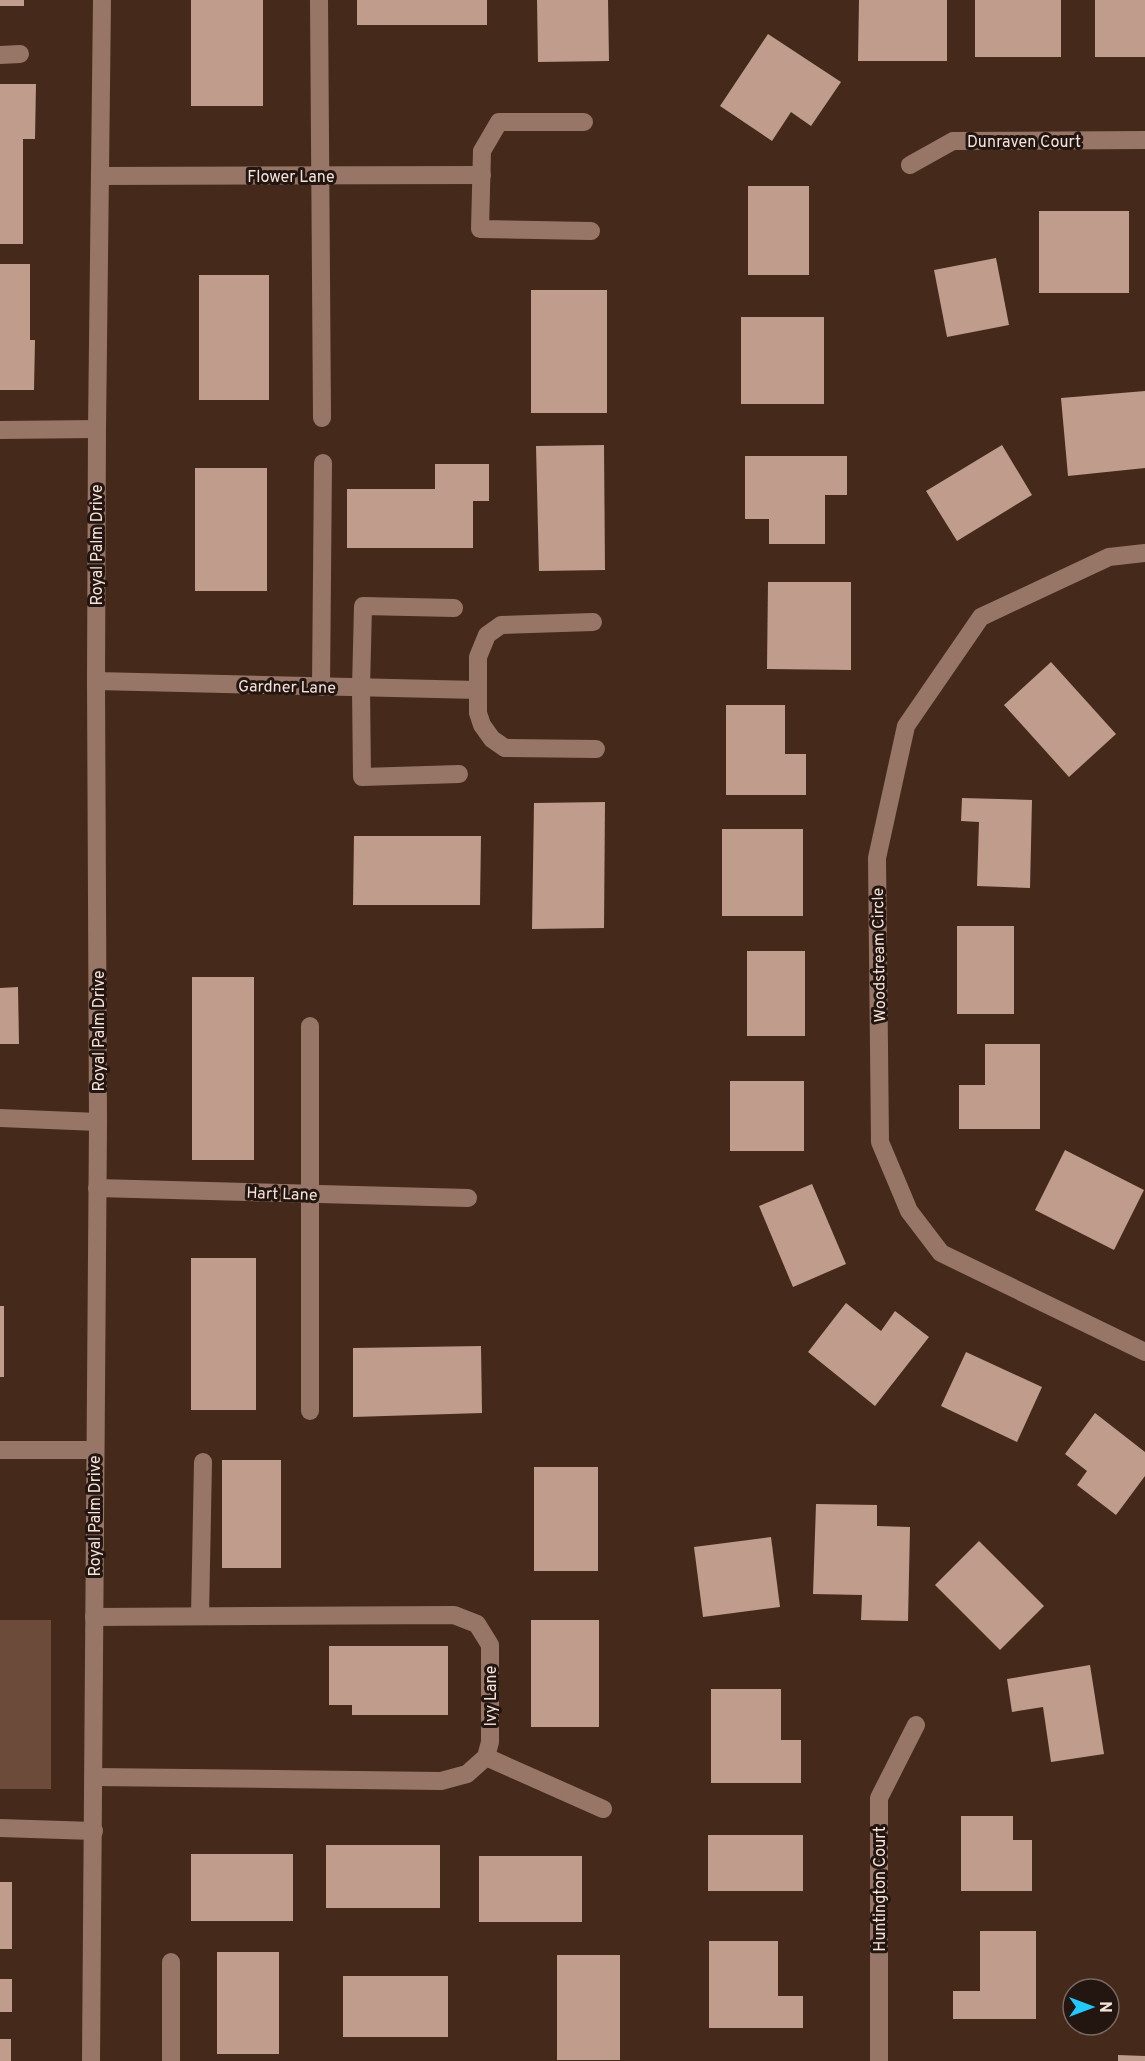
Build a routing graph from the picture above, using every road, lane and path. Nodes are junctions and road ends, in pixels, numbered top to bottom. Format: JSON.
{"nodes":[{"id":1,"x":102,"y":0,"type":"edge"},
{"id":2,"x":319,"y":0,"type":"edge"},
{"id":3,"x":20,"y":54,"type":"dead end"},
{"id":4,"x":0,"y":55,"type":"edge"},
{"id":5,"x":584,"y":122,"type":"dead end"},
{"id":6,"x":1145,"y":140,"type":"edge"},
{"id":7,"x":910,"y":165,"type":"dead end"},
{"id":8,"x":482,"y":175,"type":"junction"},
{"id":9,"x":100,"y":176,"type":"junction"},
{"id":10,"x":321,"y":176,"type":"junction"},
{"id":11,"x":591,"y":231,"type":"dead end"},
{"id":12,"x":322,"y":418,"type":"dead end"},
{"id":13,"x":97,"y":429,"type":"junction"},
{"id":14,"x":0,"y":430,"type":"edge"},
{"id":15,"x":323,"y":463,"type":"dead end"},
{"id":16,"x":1145,"y":553,"type":"edge"},
{"id":17,"x":454,"y":608,"type":"dead end"},
{"id":18,"x":593,"y":622,"type":"dead end"},
{"id":19,"x":96,"y":681,"type":"junction"},
{"id":20,"x":321,"y":687,"type":"junction"},
{"id":21,"x":361,"y":688,"type":"junction"},
{"id":22,"x":478,"y":690,"type":"junction"},
{"id":23,"x":597,"y":749,"type":"dead end"},
{"id":24,"x":459,"y":774,"type":"dead end"},
{"id":25,"x":310,"y":1026,"type":"dead end"},
{"id":26,"x":0,"y":1118,"type":"edge"},
{"id":27,"x":98,"y":1122,"type":"junction"},
{"id":28,"x":97,"y":1188,"type":"junction"},
{"id":29,"x":310,"y":1194,"type":"junction"},
{"id":30,"x":468,"y":1198,"type":"dead end"},
{"id":31,"x":1145,"y":1352,"type":"edge"},
{"id":32,"x":310,"y":1411,"type":"dead end"},
{"id":33,"x":0,"y":1450,"type":"edge"},
{"id":34,"x":95,"y":1450,"type":"junction"},
{"id":35,"x":202,"y":1462,"type":"dead end"},
{"id":36,"x":200,"y":1616,"type":"junction"},
{"id":37,"x":94,"y":1617,"type":"junction"},
{"id":38,"x":916,"y":1725,"type":"dead end"},
{"id":39,"x":486,"y":1757,"type":"junction"},
{"id":40,"x":94,"y":1777,"type":"junction"},
{"id":41,"x":603,"y":1809,"type":"dead end"},
{"id":42,"x":0,"y":1828,"type":"edge"},
{"id":43,"x":94,"y":1831,"type":"junction"},
{"id":44,"x":171,"y":1962,"type":"dead end"},
{"id":45,"x":91,"y":2061,"type":"edge"},
{"id":46,"x":171,"y":2061,"type":"edge"},
{"id":47,"x":879,"y":2061,"type":"edge"}],
"edges":[{"from":1,"to":9,"type":"street","name":"Royal Palm Drive"},
{"from":2,"to":10,"type":"street"},
{"from":3,"to":4,"type":"street"},
{"from":5,"to":8,"type":"street"},
{"from":6,"to":7,"type":"street","name":"Dunraven Court"},
{"from":8,"to":10,"type":"street","name":"Flower Lane"},
{"from":8,"to":11,"type":"street"},
{"from":9,"to":10,"type":"street","name":"Flower Lane"},
{"from":9,"to":13,"type":"street","name":"Royal Palm Drive"},
{"from":10,"to":12,"type":"street"},
{"from":13,"to":14,"type":"street"},
{"from":13,"to":19,"type":"street","name":"Royal Palm Drive"},
{"from":15,"to":20,"type":"street"},
{"from":16,"to":31,"type":"street","name":"Woodstream Circle"},
{"from":17,"to":21,"type":"street"},
{"from":18,"to":22,"type":"street"},
{"from":19,"to":20,"type":"street","name":"Gardner Lane"},
{"from":19,"to":27,"type":"street","name":"Royal Palm Drive"},
{"from":20,"to":21,"type":"street","name":"Gardner Lane"},
{"from":21,"to":22,"type":"street","name":"Gardner Lane"},
{"from":21,"to":24,"type":"street"},
{"from":22,"to":23,"type":"street"},
{"from":25,"to":29,"type":"street"},
{"from":26,"to":27,"type":"street"},
{"from":27,"to":28,"type":"street","name":"Royal Palm Drive"},
{"from":28,"to":29,"type":"street","name":"Hart Lane"},
{"from":28,"to":34,"type":"street","name":"Royal Palm Drive"},
{"from":29,"to":30,"type":"street","name":"Hart Lane"},
{"from":29,"to":32,"type":"street"},
{"from":33,"to":34,"type":"street"},
{"from":34,"to":37,"type":"street","name":"Royal Palm Drive"},
{"from":35,"to":36,"type":"street"},
{"from":36,"to":37,"type":"street","name":"Ivy Lane"},
{"from":36,"to":39,"type":"street","name":"Ivy Lane"},
{"from":37,"to":40,"type":"street","name":"Royal Palm Drive"},
{"from":38,"to":47,"type":"street","name":"Huntington Court"},
{"from":39,"to":40,"type":"street"},
{"from":39,"to":41,"type":"street"},
{"from":40,"to":43,"type":"street","name":"Royal Palm Drive"},
{"from":42,"to":43,"type":"street"},
{"from":43,"to":45,"type":"street","name":"Royal Palm Drive"},
{"from":44,"to":46,"type":"street"}]}
